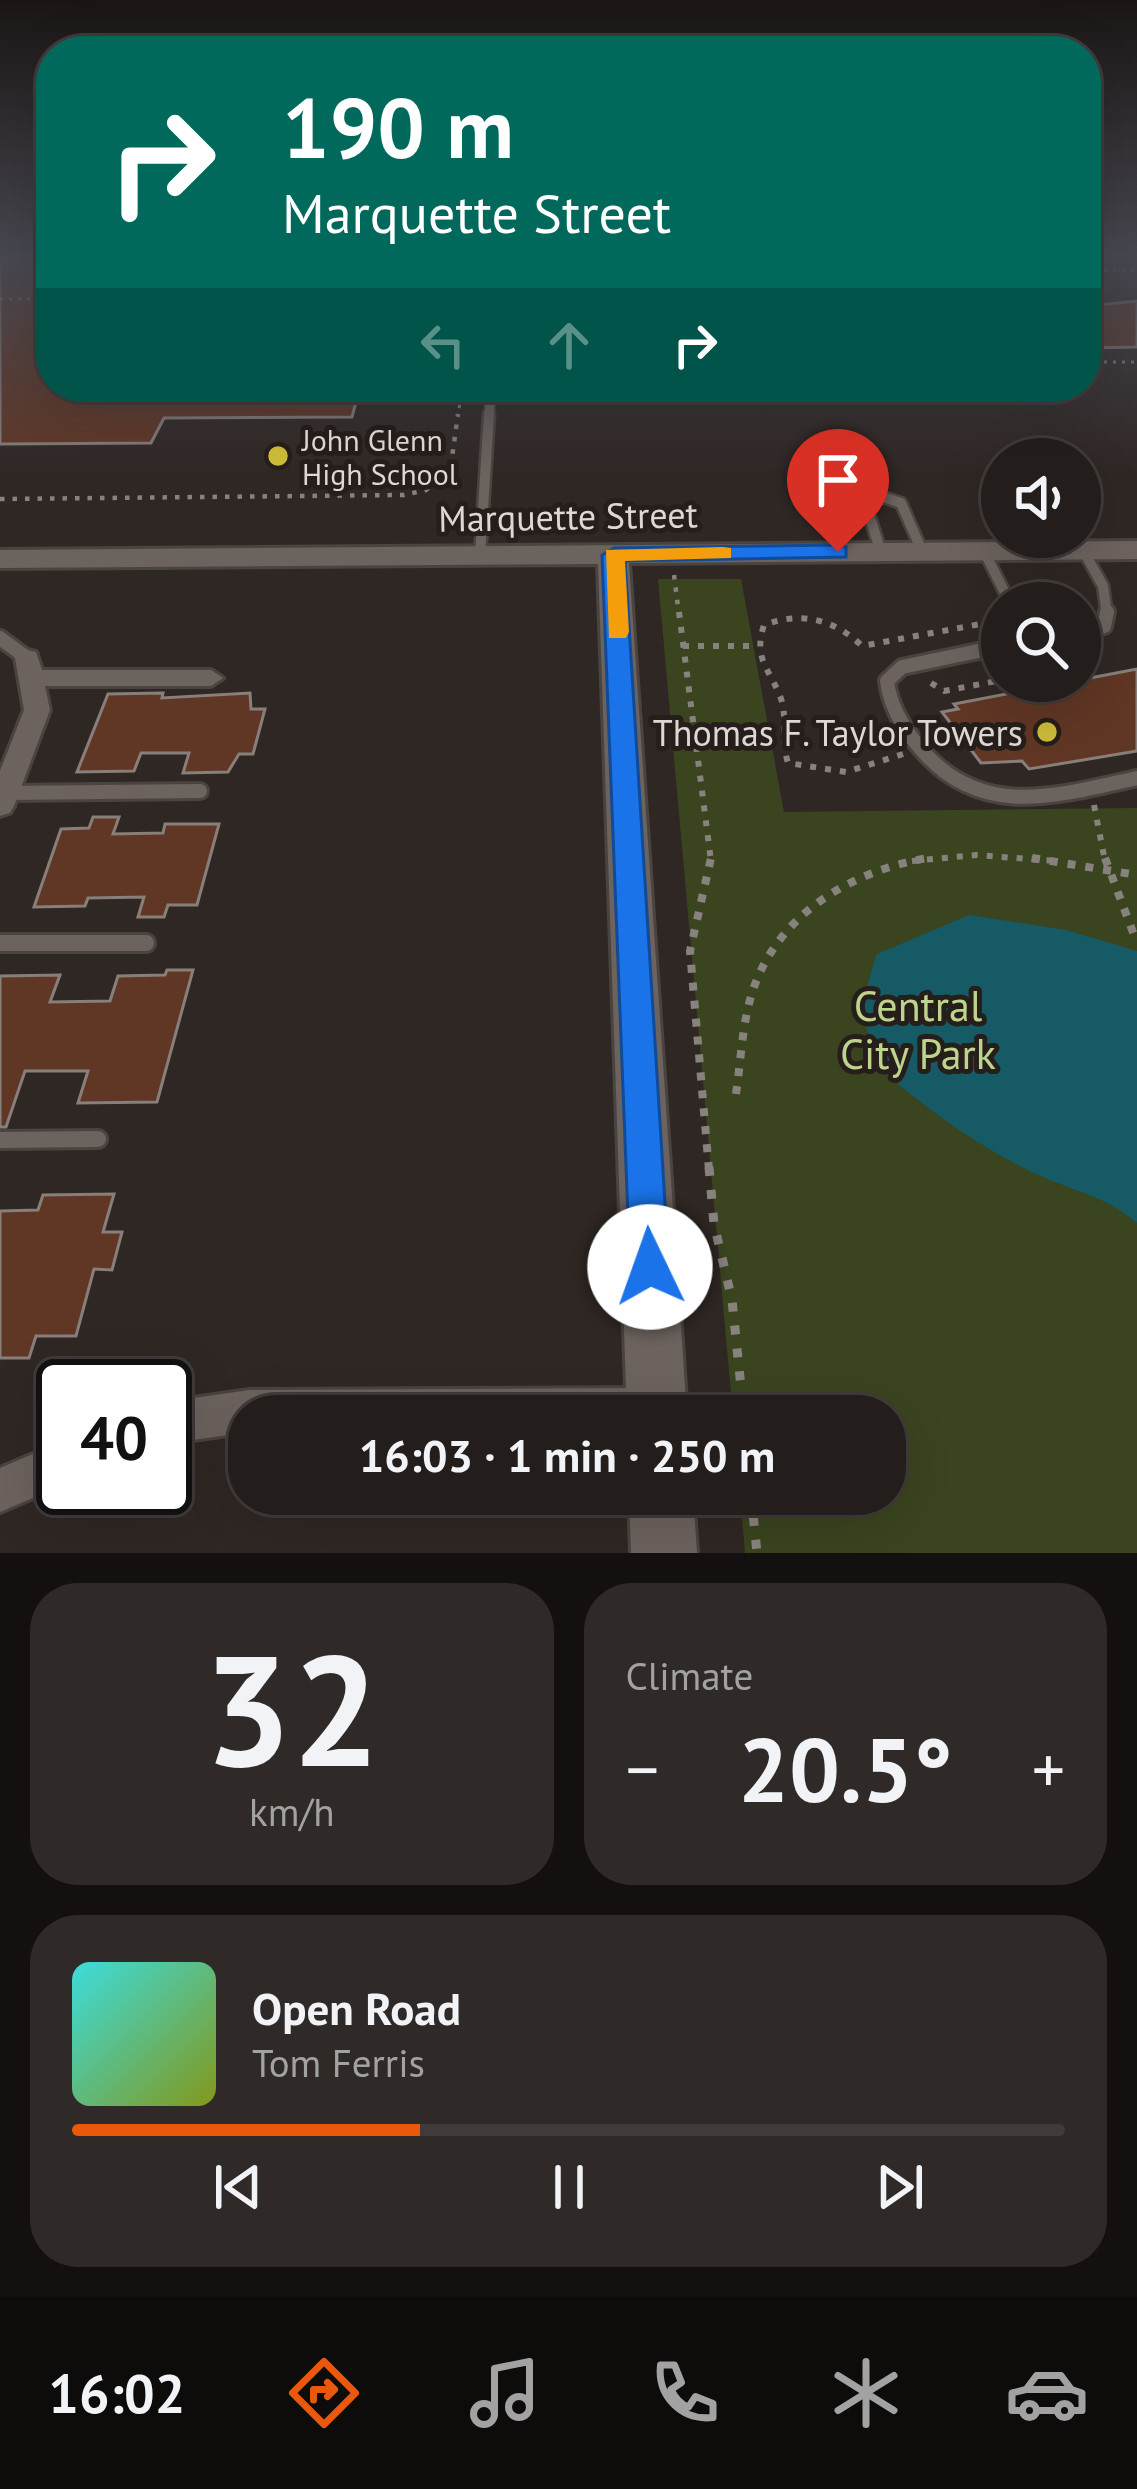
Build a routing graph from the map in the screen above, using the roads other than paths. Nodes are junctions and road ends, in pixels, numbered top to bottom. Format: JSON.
{"nodes":[{"id":1,"x":490,"y":402,"type":"edge"},
{"id":2,"x":1101,"y":550,"type":"edge"},
{"id":3,"x":1137,"y":550,"type":"edge"},
{"id":4,"x":922,"y":551,"type":"junction"},
{"id":5,"x":981,"y":551,"type":"edge"},
{"id":6,"x":880,"y":552,"type":"junction"},
{"id":7,"x":614,"y":555,"type":"junction"},
{"id":8,"x":480,"y":556,"type":"junction"},
{"id":9,"x":0,"y":559,"type":"edge"},
{"id":10,"x":1101,"y":582,"type":"edge"},
{"id":11,"x":1101,"y":626,"type":"edge"},
{"id":12,"x":0,"y":638,"type":"edge"},
{"id":13,"x":981,"y":650,"type":"edge"},
{"id":14,"x":30,"y":668,"type":"junction"},
{"id":15,"x":211,"y":678,"type":"dead end"},
{"id":16,"x":1137,"y":778,"type":"edge"},
{"id":17,"x":200,"y":791,"type":"dead end"},
{"id":18,"x":3,"y":800,"type":"edge"},
{"id":19,"x":0,"y":943,"type":"edge"},
{"id":20,"x":146,"y":943,"type":"dead end"},
{"id":21,"x":98,"y":1139,"type":"dead end"},
{"id":22,"x":0,"y":1140,"type":"edge"},
{"id":23,"x":656,"y":1395,"type":"edge"},
{"id":24,"x":228,"y":1414,"type":"edge"},
{"id":25,"x":192,"y":1419,"type":"edge"},
{"id":26,"x":36,"y":1475,"type":"edge"},
{"id":27,"x":0,"y":1490,"type":"edge"},
{"id":28,"x":662,"y":1515,"type":"edge"},
{"id":29,"x":664,"y":1553,"type":"edge"}],
"edges":[{"from":1,"to":8,"type":"lane"},
{"from":2,"to":3,"type":"street","name":"Marquette Street"},
{"from":4,"to":5,"type":"street","name":"Marquette Street"},
{"from":4,"to":6,"type":"street","name":"Marquette Street"},
{"from":4,"to":6,"type":"lane"},
{"from":6,"to":7,"type":"street","name":"Marquette Street"},
{"from":7,"to":8,"type":"street","name":"Marquette Street"},
{"from":7,"to":23,"type":"street"},
{"from":8,"to":9,"type":"street","name":"Marquette Street"},
{"from":10,"to":11,"type":"lane"},
{"from":12,"to":14,"type":"lane"},
{"from":13,"to":16,"type":"lane"},
{"from":14,"to":15,"type":"street"},
{"from":14,"to":18,"type":"street"},
{"from":17,"to":18,"type":"lane"},
{"from":19,"to":20,"type":"lane"},
{"from":21,"to":22,"type":"lane"},
{"from":24,"to":25,"type":"street"},
{"from":26,"to":27,"type":"street"},
{"from":28,"to":29,"type":"street"}]}
